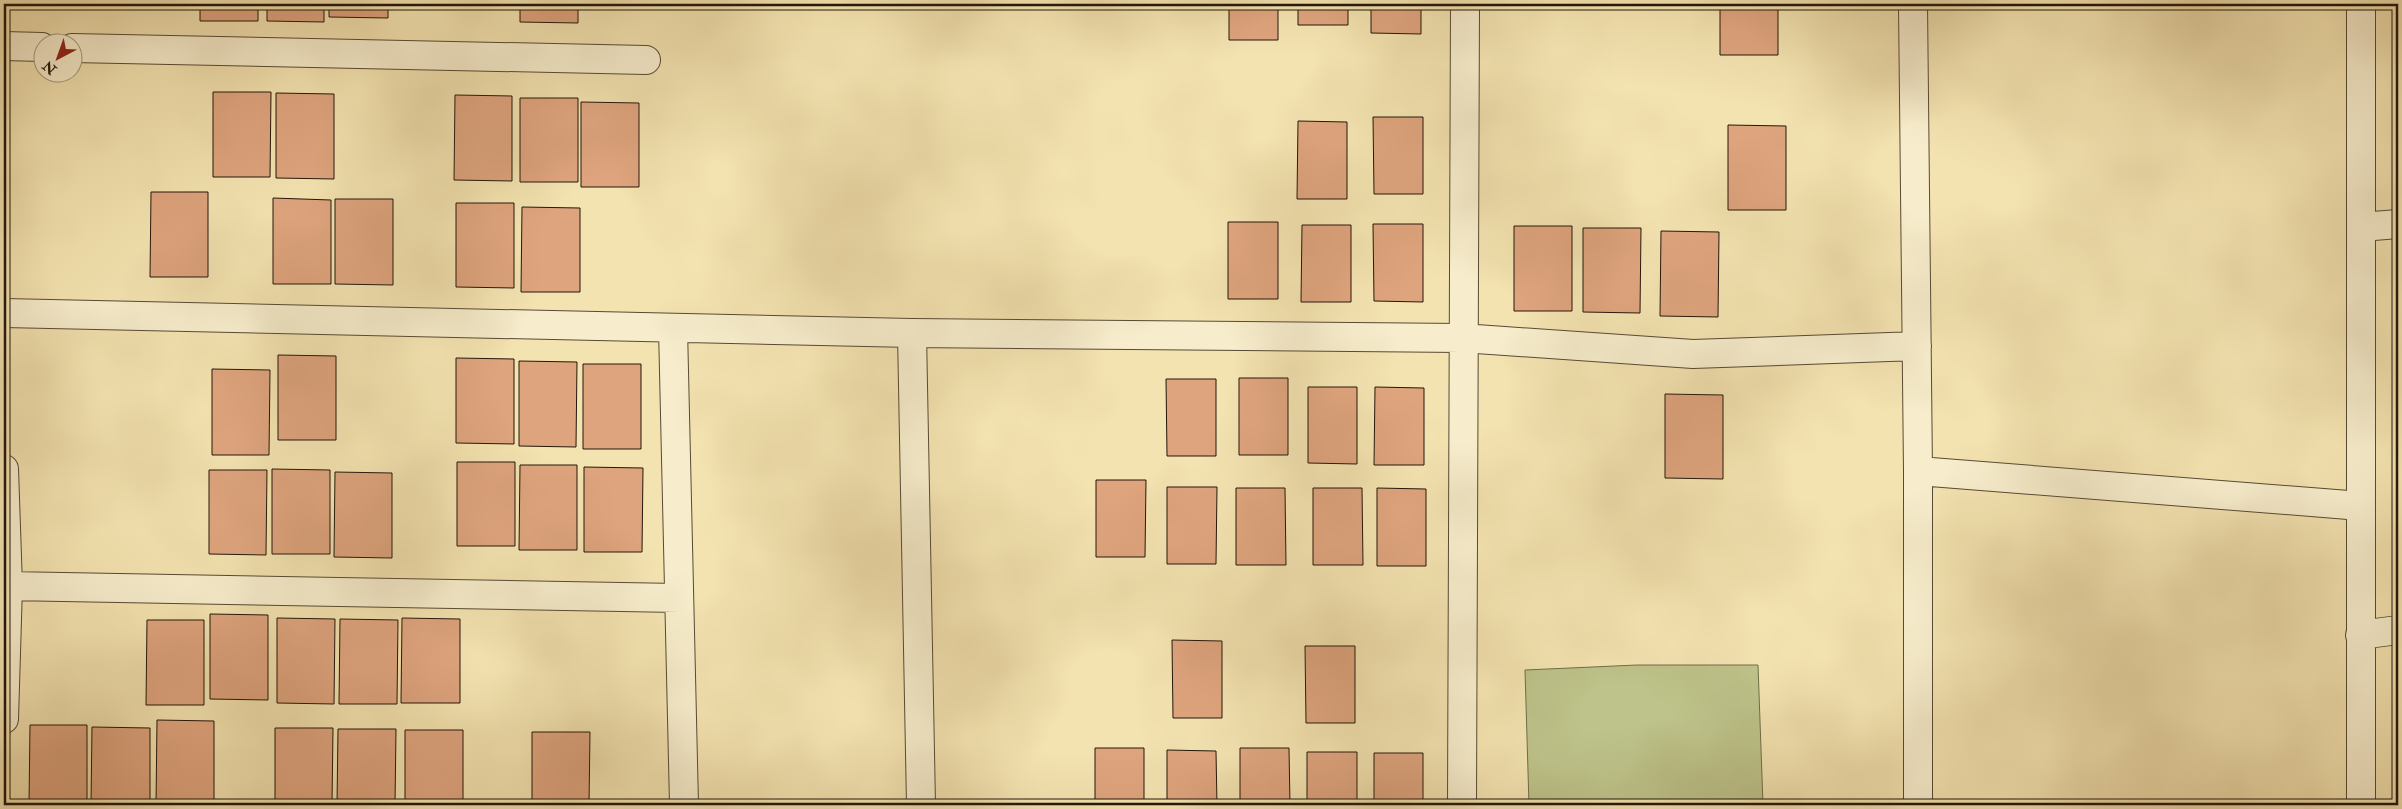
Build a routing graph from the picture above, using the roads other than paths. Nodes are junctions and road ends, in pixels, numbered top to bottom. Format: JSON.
{"nodes":[{"id":1,"x":1465,"y":4,"type":"edge"},
{"id":2,"x":1913,"y":4,"type":"edge"},
{"id":3,"x":2362,"y":4,"type":"edge"},
{"id":4,"x":4,"y":46,"type":"edge"},
{"id":5,"x":32,"y":47,"type":"edge"},
{"id":6,"x":82,"y":48,"type":"edge"},
{"id":7,"x":646,"y":60,"type":"dead end"},
{"id":8,"x":2398,"y":224,"type":"edge"},
{"id":9,"x":2361,"y":227,"type":"junction"},
{"id":10,"x":4,"y":313,"type":"edge"},
{"id":11,"x":673,"y":328,"type":"junction"},
{"id":12,"x":912,"y":333,"type":"junction"},
{"id":13,"x":1462,"y":338,"type":"junction"},
{"id":14,"x":1917,"y":346,"type":"junction"},
{"id":15,"x":4,"y":469,"type":"edge"},
{"id":16,"x":1918,"y":471,"type":"junction"},
{"id":17,"x":2361,"y":506,"type":"junction"},
{"id":18,"x":8,"y":586,"type":"junction"},
{"id":19,"x":678,"y":598,"type":"junction"},
{"id":20,"x":2398,"y":630,"type":"edge"},
{"id":21,"x":2360,"y":635,"type":"junction"},
{"id":22,"x":4,"y":719,"type":"edge"},
{"id":23,"x":684,"y":805,"type":"edge"},
{"id":24,"x":920,"y":805,"type":"edge"},
{"id":25,"x":1462,"y":805,"type":"edge"},
{"id":26,"x":1918,"y":805,"type":"edge"},
{"id":27,"x":2361,"y":805,"type":"edge"}],
"edges":[{"from":1,"to":13,"type":"street"},
{"from":2,"to":14,"type":"street"},
{"from":3,"to":9,"type":"street"},
{"from":4,"to":5,"type":"street"},
{"from":6,"to":7,"type":"street"},
{"from":8,"to":9,"type":"street"},
{"from":9,"to":17,"type":"street"},
{"from":10,"to":11,"type":"street"},
{"from":11,"to":12,"type":"street"},
{"from":11,"to":19,"type":"street"},
{"from":12,"to":13,"type":"street"},
{"from":12,"to":24,"type":"street"},
{"from":13,"to":14,"type":"street"},
{"from":13,"to":25,"type":"street"},
{"from":14,"to":16,"type":"street"},
{"from":15,"to":18,"type":"street"},
{"from":16,"to":17,"type":"street"},
{"from":16,"to":26,"type":"street"},
{"from":17,"to":21,"type":"street"},
{"from":18,"to":19,"type":"street"},
{"from":18,"to":22,"type":"street"},
{"from":19,"to":23,"type":"street"},
{"from":20,"to":21,"type":"street"},
{"from":21,"to":27,"type":"street"}]}
